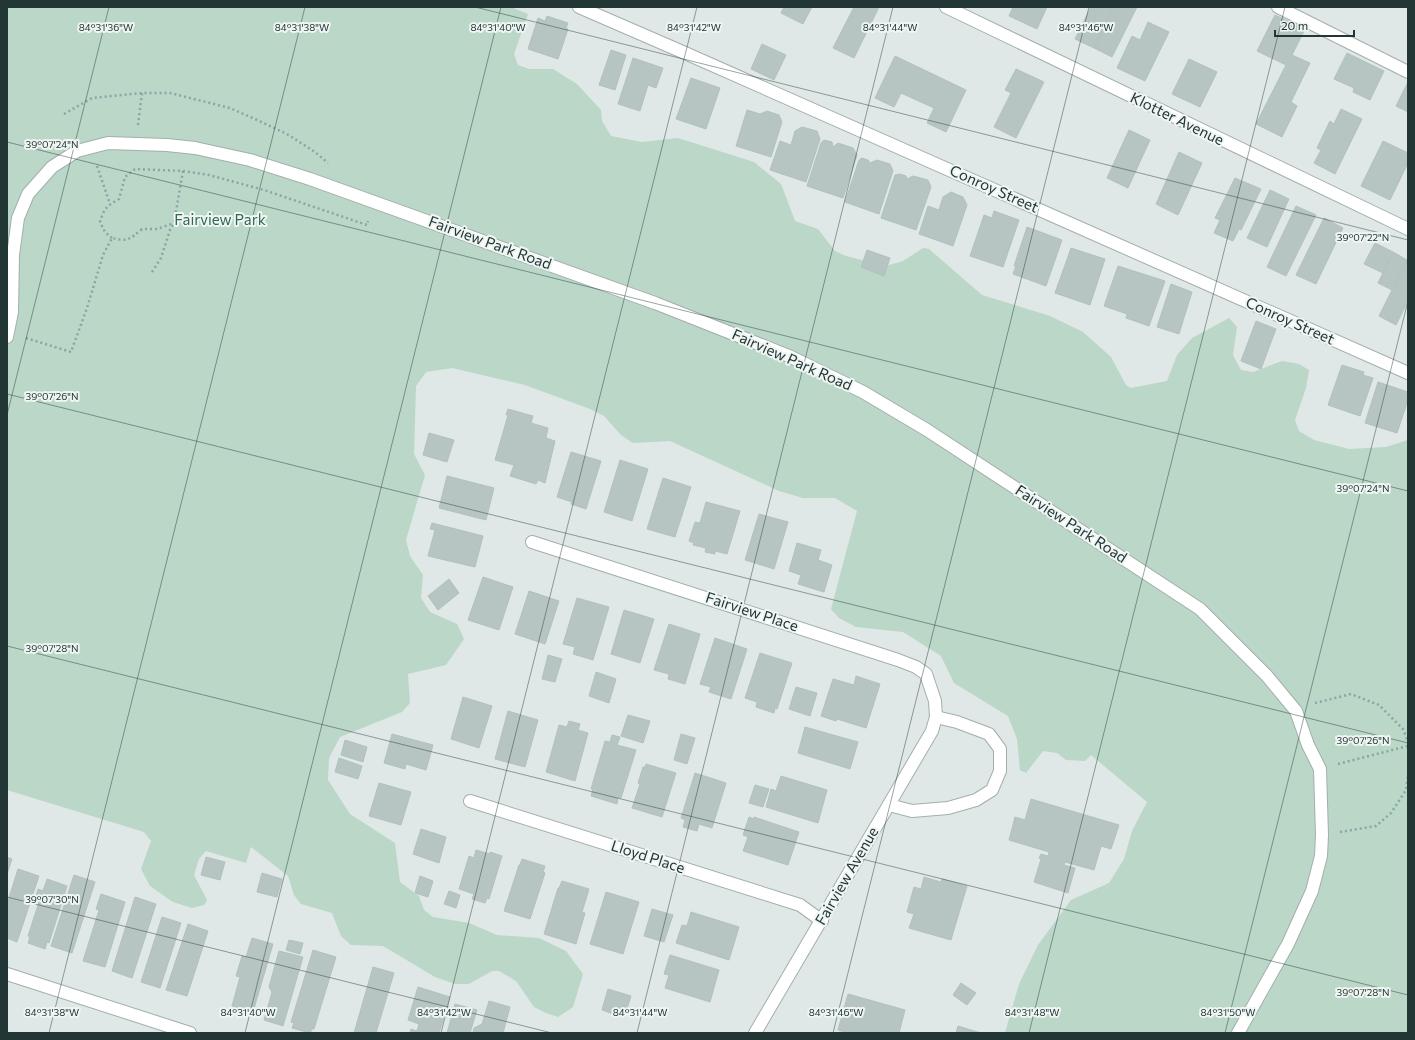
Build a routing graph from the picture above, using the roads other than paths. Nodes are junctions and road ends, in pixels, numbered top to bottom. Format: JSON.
{"nodes":[{"id":1,"x":579,"y":7,"type":"edge"},
{"id":2,"x":946,"y":7,"type":"edge"},
{"id":3,"x":1278,"y":7,"type":"edge"},
{"id":4,"x":1408,"y":72,"type":"edge"},
{"id":5,"x":1408,"y":229,"type":"edge"},
{"id":6,"x":8,"y":335,"type":"edge"},
{"id":7,"x":1408,"y":373,"type":"edge"},
{"id":8,"x":532,"y":542,"type":"dead end"},
{"id":9,"x":936,"y":717,"type":"junction"},
{"id":10,"x":470,"y":801,"type":"dead end"},
{"id":11,"x":888,"y":805,"type":"junction"},
{"id":12,"x":822,"y":921,"type":"junction"},
{"id":13,"x":7,"y":974,"type":"edge"},
{"id":14,"x":190,"y":1033,"type":"edge"},
{"id":15,"x":755,"y":1033,"type":"edge"},
{"id":16,"x":1238,"y":1033,"type":"edge"}],
"edges":[{"from":1,"to":7,"type":"street","name":"Conroy Street"},
{"from":2,"to":5,"type":"street","name":"Klotter Avenue"},
{"from":3,"to":4,"type":"street"},
{"from":6,"to":16,"type":"street","name":"Fairview Park Road"},
{"from":8,"to":9,"type":"street","name":"Fairview Place"},
{"from":9,"to":11,"type":"street","name":"Fairview Avenue"},
{"from":9,"to":11,"type":"street"},
{"from":10,"to":12,"type":"street","name":"Lloyd Place"},
{"from":11,"to":12,"type":"street","name":"Fairview Avenue"},
{"from":12,"to":15,"type":"street","name":"Fairview Avenue"},
{"from":13,"to":14,"type":"street"}]}
